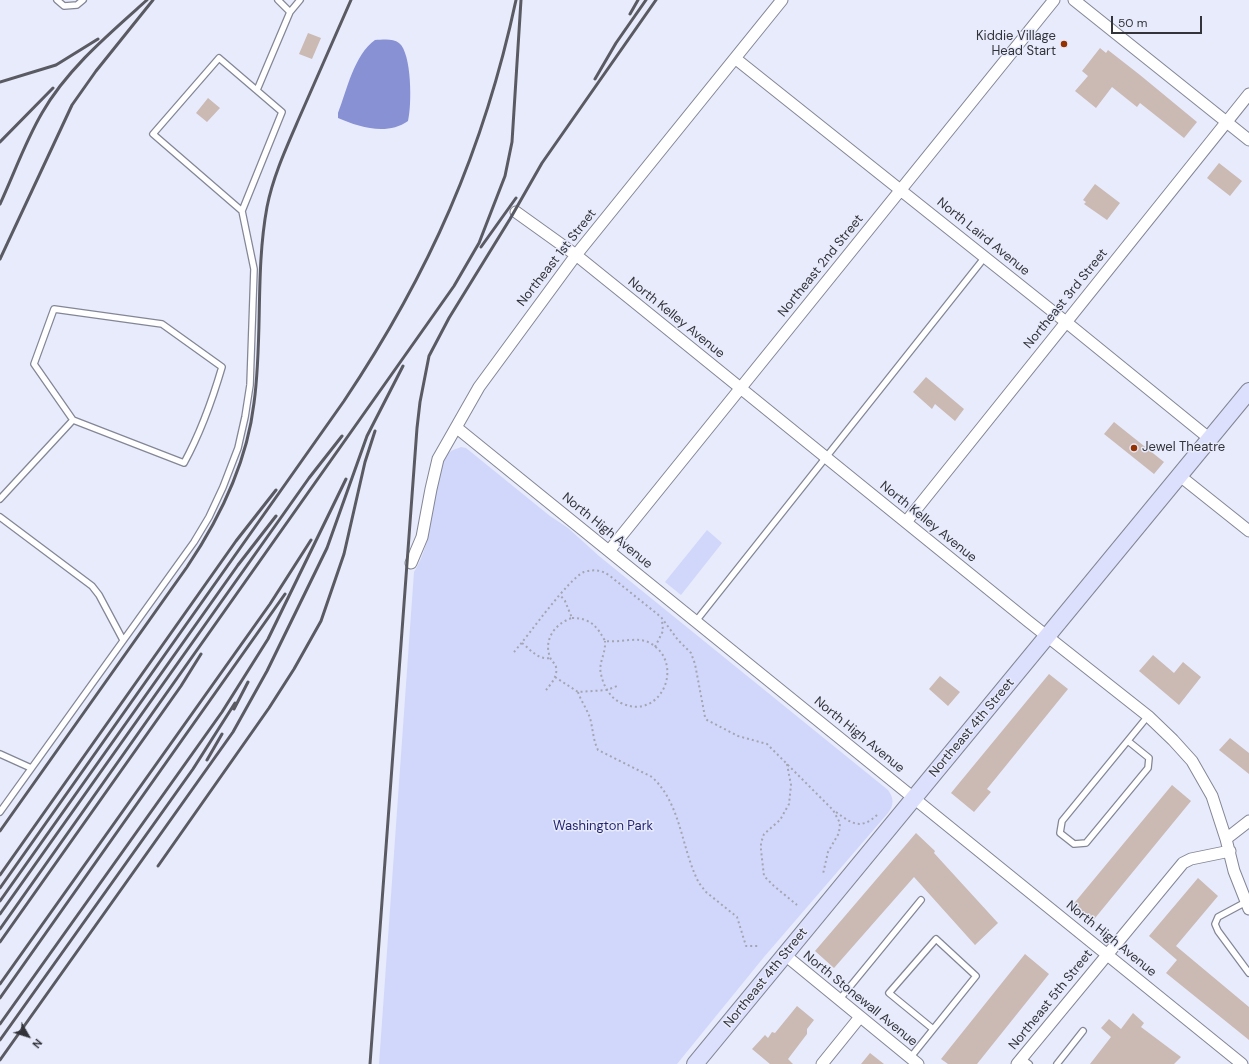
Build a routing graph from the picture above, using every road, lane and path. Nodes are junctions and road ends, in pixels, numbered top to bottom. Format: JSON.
{"nodes":[{"id":1,"x":57,"y":0,"type":"edge"},
{"id":2,"x":83,"y":0,"type":"edge"},
{"id":3,"x":278,"y":0,"type":"edge"},
{"id":4,"x":300,"y":0,"type":"edge"},
{"id":5,"x":782,"y":0,"type":"edge"},
{"id":6,"x":1054,"y":0,"type":"edge"},
{"id":7,"x":1074,"y":0,"type":"edge"},
{"id":8,"x":290,"y":12,"type":"junction"},
{"id":9,"x":736,"y":58,"type":"junction"},
{"id":10,"x":257,"y":90,"type":"junction"},
{"id":11,"x":1249,"y":94,"type":"edge"},
{"id":12,"x":1227,"y":122,"type":"junction"},
{"id":13,"x":1249,"y":140,"type":"edge"},
{"id":14,"x":901,"y":189,"type":"junction"},
{"id":15,"x":242,"y":211,"type":"junction"},
{"id":16,"x":516,"y":212,"type":"dead end"},
{"id":17,"x":576,"y":256,"type":"junction"},
{"id":18,"x":985,"y":257,"type":"junction"},
{"id":19,"x":1066,"y":322,"type":"junction"},
{"id":20,"x":741,"y":388,"type":"junction"},
{"id":21,"x":1249,"y":391,"type":"edge"},
{"id":22,"x":73,"y":420,"type":"junction"},
{"id":23,"x":457,"y":428,"type":"junction"},
{"id":24,"x":1210,"y":439,"type":"junction"},
{"id":25,"x":825,"y":456,"type":"junction"},
{"id":26,"x":1180,"y":476,"type":"junction"},
{"id":27,"x":0,"y":499,"type":"edge"},
{"id":28,"x":0,"y":517,"type":"edge"},
{"id":29,"x":906,"y":522,"type":"junction"},
{"id":30,"x":1249,"y":531,"type":"edge"},
{"id":31,"x":609,"y":550,"type":"junction"},
{"id":32,"x":411,"y":563,"type":"dead end"},
{"id":33,"x":560,"y":595,"type":"junction"},
{"id":34,"x":661,"y":617,"type":"junction"},
{"id":35,"x":572,"y":618,"type":"junction"},
{"id":36,"x":696,"y":621,"type":"junction"},
{"id":37,"x":1048,"y":636,"type":"junction"},
{"id":38,"x":123,"y":640,"type":"junction"},
{"id":39,"x":605,"y":641,"type":"junction"},
{"id":40,"x":522,"y":643,"type":"junction"},
{"id":41,"x":655,"y":647,"type":"junction"},
{"id":42,"x":514,"y":652,"type":"dead end"},
{"id":43,"x":550,"y":658,"type":"junction"},
{"id":44,"x":555,"y":676,"type":"junction"},
{"id":45,"x":617,"y":686,"type":"dead end"},
{"id":46,"x":546,"y":690,"type":"dead end"},
{"id":47,"x":607,"y":690,"type":"junction"},
{"id":48,"x":578,"y":692,"type":"junction"},
{"id":49,"x":1148,"y":716,"type":"junction"},
{"id":50,"x":1128,"y":741,"type":"junction"},
{"id":51,"x":0,"y":754,"type":"edge"},
{"id":52,"x":787,"y":763,"type":"junction"},
{"id":53,"x":31,"y":768,"type":"junction"},
{"id":54,"x":914,"y":798,"type":"junction"},
{"id":55,"x":833,"y":810,"type":"junction"},
{"id":56,"x":0,"y":812,"type":"edge"},
{"id":57,"x":877,"y":815,"type":"dead end"},
{"id":58,"x":1249,"y":821,"type":"edge"},
{"id":59,"x":1226,"y":839,"type":"junction"},
{"id":60,"x":1230,"y":851,"type":"junction"},
{"id":61,"x":824,"y":874,"type":"dead end"},
{"id":62,"x":921,"y":900,"type":"dead end"},
{"id":63,"x":797,"y":905,"type":"dead end"},
{"id":64,"x":1247,"y":905,"type":"edge"},
{"id":65,"x":758,"y":946,"type":"dead end"},
{"id":66,"x":1107,"y":954,"type":"junction"},
{"id":67,"x":785,"y":955,"type":"junction"},
{"id":68,"x":1249,"y":973,"type":"edge"},
{"id":69,"x":839,"y":1000,"type":"junction"},
{"id":70,"x":860,"y":1018,"type":"junction"},
{"id":71,"x":933,"y":1029,"type":"junction"},
{"id":72,"x":1083,"y":1031,"type":"dead end"},
{"id":73,"x":914,"y":1061,"type":"edge"},
{"id":74,"x":1022,"y":1062,"type":"edge"},
{"id":75,"x":695,"y":1064,"type":"edge"},
{"id":76,"x":822,"y":1064,"type":"edge"},
{"id":77,"x":1057,"y":1064,"type":"edge"},
{"id":78,"x":1242,"y":1064,"type":"edge"}],
"edges":[{"from":1,"to":2,"type":"lane"},
{"from":3,"to":8,"type":"lane"},
{"from":4,"to":8,"type":"lane"},
{"from":5,"to":9,"type":"street","name":"Northeast 1st Street"},
{"from":6,"to":14,"type":"street","name":"Northeast 2nd Street"},
{"from":7,"to":12,"type":"street"},
{"from":8,"to":10,"type":"lane"},
{"from":9,"to":14,"type":"street","name":"North Laird Avenue"},
{"from":9,"to":17,"type":"street","name":"Northeast 1st Street"},
{"from":10,"to":15,"type":"lane"},
{"from":10,"to":15,"type":"lane"},
{"from":11,"to":12,"type":"street","name":"Northeast 3rd Street"},
{"from":12,"to":13,"type":"street"},
{"from":12,"to":19,"type":"street","name":"Northeast 3rd Street"},
{"from":14,"to":18,"type":"street","name":"North Laird Avenue"},
{"from":14,"to":20,"type":"street","name":"Northeast 2nd Street"},
{"from":15,"to":38,"type":"lane"},
{"from":16,"to":17,"type":"street","name":"North Kelley Avenue"},
{"from":17,"to":20,"type":"street","name":"North Kelley Avenue"},
{"from":17,"to":23,"type":"street","name":"Northeast 1st Street"},
{"from":18,"to":19,"type":"street","name":"North Laird Avenue"},
{"from":18,"to":25,"type":"lane"},
{"from":19,"to":24,"type":"street","name":"North Laird Avenue"},
{"from":19,"to":29,"type":"street","name":"Northeast 3rd Street"},
{"from":20,"to":25,"type":"street","name":"North Kelley Avenue"},
{"from":20,"to":31,"type":"street","name":"Northeast 2nd Street"},
{"from":21,"to":24,"type":"main road","name":"Northeast 4th Street"},
{"from":22,"to":22,"type":"lane"},
{"from":22,"to":27,"type":"lane"},
{"from":23,"to":31,"type":"street","name":"North High Avenue"},
{"from":23,"to":32,"type":"street","name":"Northeast 1st Street"},
{"from":24,"to":26,"type":"main road","name":"Northeast 4th Street"},
{"from":25,"to":29,"type":"street","name":"North Kelley Avenue"},
{"from":25,"to":36,"type":"lane"},
{"from":26,"to":30,"type":"street"},
{"from":26,"to":37,"type":"main road","name":"Northeast 4th Street"},
{"from":28,"to":38,"type":"lane"},
{"from":29,"to":37,"type":"street","name":"North Kelley Avenue"},
{"from":31,"to":36,"type":"street","name":"North High Avenue"},
{"from":33,"to":34,"type":"path"},
{"from":33,"to":35,"type":"path"},
{"from":33,"to":40,"type":"path"},
{"from":34,"to":41,"type":"path"},
{"from":34,"to":52,"type":"path"},
{"from":35,"to":39,"type":"path"},
{"from":35,"to":43,"type":"path"},
{"from":36,"to":54,"type":"street","name":"North High Avenue"},
{"from":37,"to":49,"type":"street","name":"North Kelley Avenue"},
{"from":37,"to":54,"type":"main road","name":"Northeast 4th Street"},
{"from":38,"to":53,"type":"lane"},
{"from":39,"to":41,"type":"path"},
{"from":39,"to":47,"type":"path"},
{"from":40,"to":42,"type":"path"},
{"from":40,"to":43,"type":"path"},
{"from":41,"to":47,"type":"path"},
{"from":43,"to":44,"type":"path"},
{"from":44,"to":46,"type":"path"},
{"from":44,"to":48,"type":"path"},
{"from":45,"to":47,"type":"path"},
{"from":47,"to":48,"type":"path"},
{"from":48,"to":65,"type":"path"},
{"from":49,"to":50,"type":"lane"},
{"from":49,"to":59,"type":"street","name":"North Kelley Avenue"},
{"from":50,"to":50,"type":"lane"},
{"from":51,"to":53,"type":"lane"},
{"from":52,"to":55,"type":"path"},
{"from":52,"to":63,"type":"path"},
{"from":53,"to":56,"type":"lane"},
{"from":54,"to":66,"type":"street","name":"North High Avenue"},
{"from":54,"to":67,"type":"main road","name":"Northeast 4th Street"},
{"from":55,"to":57,"type":"path"},
{"from":55,"to":61,"type":"path"},
{"from":58,"to":59,"type":"street"},
{"from":59,"to":60,"type":"street","name":"North Kelley Avenue"},
{"from":60,"to":64,"type":"street","name":"North Kelley Avenue"},
{"from":60,"to":66,"type":"street","name":"Northeast 5th Street"},
{"from":62,"to":69,"type":"lane"},
{"from":64,"to":68,"type":"lane"},
{"from":66,"to":74,"type":"street","name":"Northeast 5th Street"},
{"from":66,"to":78,"type":"street","name":"North High Avenue"},
{"from":67,"to":69,"type":"street","name":"North Stonewall Avenue"},
{"from":67,"to":75,"type":"main road","name":"Northeast 4th Street"},
{"from":69,"to":70,"type":"street","name":"North Stonewall Avenue"},
{"from":70,"to":73,"type":"street","name":"North Stonewall Avenue"},
{"from":70,"to":76,"type":"street"},
{"from":71,"to":71,"type":"lane"},
{"from":71,"to":73,"type":"lane"},
{"from":72,"to":77,"type":"lane"}]}
